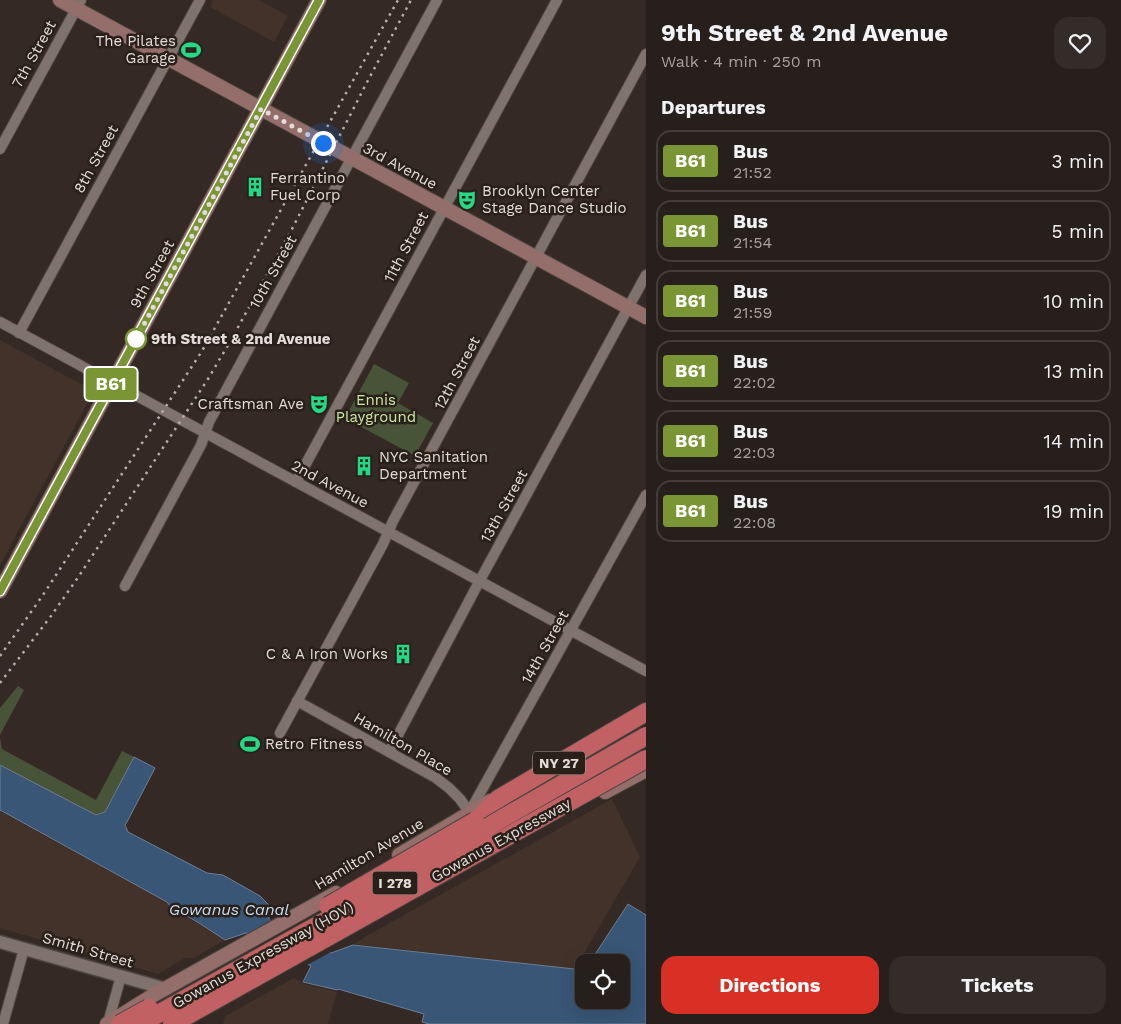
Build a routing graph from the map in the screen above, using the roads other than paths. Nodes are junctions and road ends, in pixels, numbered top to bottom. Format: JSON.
{"nodes":[{"id":1,"x":60,"y":0,"type":"edge"},
{"id":2,"x":200,"y":0,"type":"edge"},
{"id":3,"x":319,"y":0,"type":"edge"},
{"id":4,"x":437,"y":0,"type":"edge"},
{"id":5,"x":557,"y":0,"type":"edge"},
{"id":6,"x":79,"y":4,"type":"edge"},
{"id":7,"x":646,"y":54,"type":"edge"},
{"id":8,"x":168,"y":59,"type":"junction"},
{"id":9,"x":261,"y":109,"type":"junction"},
{"id":10,"x":0,"y":149,"type":"edge"},
{"id":11,"x":352,"y":158,"type":"junction"},
{"id":12,"x":444,"y":208,"type":"junction"},
{"id":13,"x":536,"y":258,"type":"junction"},
{"id":14,"x":646,"y":275,"type":"edge"},
{"id":15,"x":628,"y":308,"type":"junction"},
{"id":16,"x":646,"y":317,"type":"edge"},
{"id":17,"x":0,"y":322,"type":"edge"},
{"id":18,"x":19,"y":333,"type":"junction"},
{"id":19,"x":112,"y":382,"type":"junction"},
{"id":20,"x":205,"y":433,"type":"junction"},
{"id":21,"x":296,"y":482,"type":"junction"},
{"id":22,"x":646,"y":495,"type":"edge"},
{"id":23,"x":388,"y":532,"type":"junction"},
{"id":24,"x":480,"y":582,"type":"junction"},
{"id":25,"x":125,"y":586,"type":"dead end"},
{"id":26,"x":0,"y":591,"type":"edge"},
{"id":27,"x":571,"y":632,"type":"junction"},
{"id":28,"x":646,"y":671,"type":"edge"},
{"id":29,"x":297,"y":701,"type":"junction"},
{"id":30,"x":646,"y":710,"type":"edge"},
{"id":31,"x":646,"y":723,"type":"edge"},
{"id":32,"x":280,"y":733,"type":"dead end"},
{"id":33,"x":646,"y":736,"type":"edge"},
{"id":34,"x":390,"y":752,"type":"junction"},
{"id":35,"x":646,"y":759,"type":"edge"},
{"id":36,"x":646,"y":770,"type":"edge"},
{"id":37,"x":473,"y":817,"type":"junction"},
{"id":38,"x":491,"y":837,"type":"junction"},
{"id":39,"x":503,"y":849,"type":"junction"},
{"id":40,"x":372,"y":920,"type":"junction"},
{"id":41,"x":0,"y":942,"type":"edge"},
{"id":42,"x":24,"y":948,"type":"junction"},
{"id":43,"x":121,"y":976,"type":"junction"},
{"id":44,"x":166,"y":989,"type":"junction"},
{"id":45,"x":190,"y":1022,"type":"edge"},
{"id":46,"x":3,"y":1024,"type":"edge"},
{"id":47,"x":112,"y":1024,"type":"edge"},
{"id":48,"x":140,"y":1024,"type":"edge"},
{"id":49,"x":172,"y":1024,"type":"edge"}],
"edges":[{"from":1,"to":6,"type":"main road","name":"3rd Avenue"},
{"from":2,"to":8,"type":"street","name":"8th Street"},
{"from":3,"to":9,"type":"main road","name":"9th Street"},
{"from":4,"to":11,"type":"street","name":"10th Street"},
{"from":5,"to":12,"type":"street","name":"11th Street"},
{"from":6,"to":8,"type":"main road","name":"3rd Avenue"},
{"from":6,"to":10,"type":"street","name":"7th Street"},
{"from":7,"to":13,"type":"street","name":"12th Street"},
{"from":8,"to":9,"type":"main road","name":"3rd Avenue"},
{"from":8,"to":18,"type":"street","name":"8th Street"},
{"from":9,"to":11,"type":"main road","name":"3rd Avenue"},
{"from":9,"to":19,"type":"main road","name":"9th Street"},
{"from":11,"to":12,"type":"main road","name":"3rd Avenue"},
{"from":11,"to":20,"type":"street","name":"10th Street"},
{"from":12,"to":13,"type":"main road","name":"3rd Avenue"},
{"from":12,"to":21,"type":"street","name":"11th Street"},
{"from":13,"to":15,"type":"main road","name":"3rd Avenue"},
{"from":13,"to":23,"type":"street","name":"12th Street"},
{"from":14,"to":15,"type":"street","name":"13th Street"},
{"from":15,"to":16,"type":"main road","name":"3rd Avenue"},
{"from":15,"to":24,"type":"street","name":"13th Street"},
{"from":17,"to":18,"type":"street","name":"2nd Avenue"},
{"from":18,"to":19,"type":"street","name":"2nd Avenue"},
{"from":19,"to":20,"type":"street","name":"2nd Avenue"},
{"from":19,"to":26,"type":"main road","name":"9th Street"},
{"from":20,"to":21,"type":"street","name":"2nd Avenue"},
{"from":20,"to":25,"type":"street","name":"10th Street"},
{"from":21,"to":23,"type":"street","name":"2nd Avenue"},
{"from":22,"to":27,"type":"street","name":"14th Street"},
{"from":23,"to":24,"type":"street","name":"2nd Avenue"},
{"from":23,"to":29,"type":"street","name":"12th Street"},
{"from":24,"to":27,"type":"street","name":"2nd Avenue"},
{"from":24,"to":34,"type":"street","name":"13th Street"},
{"from":27,"to":28,"type":"street","name":"2nd Avenue"},
{"from":27,"to":37,"type":"street","name":"14th Street"},
{"from":29,"to":32,"type":"street","name":"12th Street"},
{"from":29,"to":34,"type":"street","name":"Hamilton Place"},
{"from":30,"to":37,"type":"highway","number":"NY 27"},
{"from":31,"to":37,"type":"highway","name":"Gowanus Expressway","number":"I 278"},
{"from":33,"to":48,"type":"highway","name":"Gowanus Expressway (HOV)","number":"I 278","bridge":true},
{"from":34,"to":37,"type":"street","name":"Hamilton Place"},
{"from":35,"to":49,"type":"highway","name":"Gowanus Expressway","number":"I 278","bridge":true},
{"from":36,"to":39,"type":"main road"},
{"from":37,"to":38,"type":"street","name":"Hamilton Place"},
{"from":37,"to":44,"type":"main road","name":"Hamilton Avenue"},
{"from":37,"to":47,"type":"highway","name":"Gowanus Expressway","number":"I 278","bridge":true},
{"from":38,"to":39,"type":"street","name":"Hamilton Place"},
{"from":38,"to":40,"type":"main road"},
{"from":39,"to":40,"type":"main road"},
{"from":40,"to":45,"type":"main road"},
{"from":41,"to":42,"type":"street","name":"Smith Street"},
{"from":42,"to":43,"type":"street","name":"Smith Street"},
{"from":42,"to":46,"type":"street"},
{"from":43,"to":44,"type":"street","name":"Smith Street"},
{"from":43,"to":47,"type":"street"},
{"from":44,"to":47,"type":"main road","name":"Hamilton Avenue"}]}
